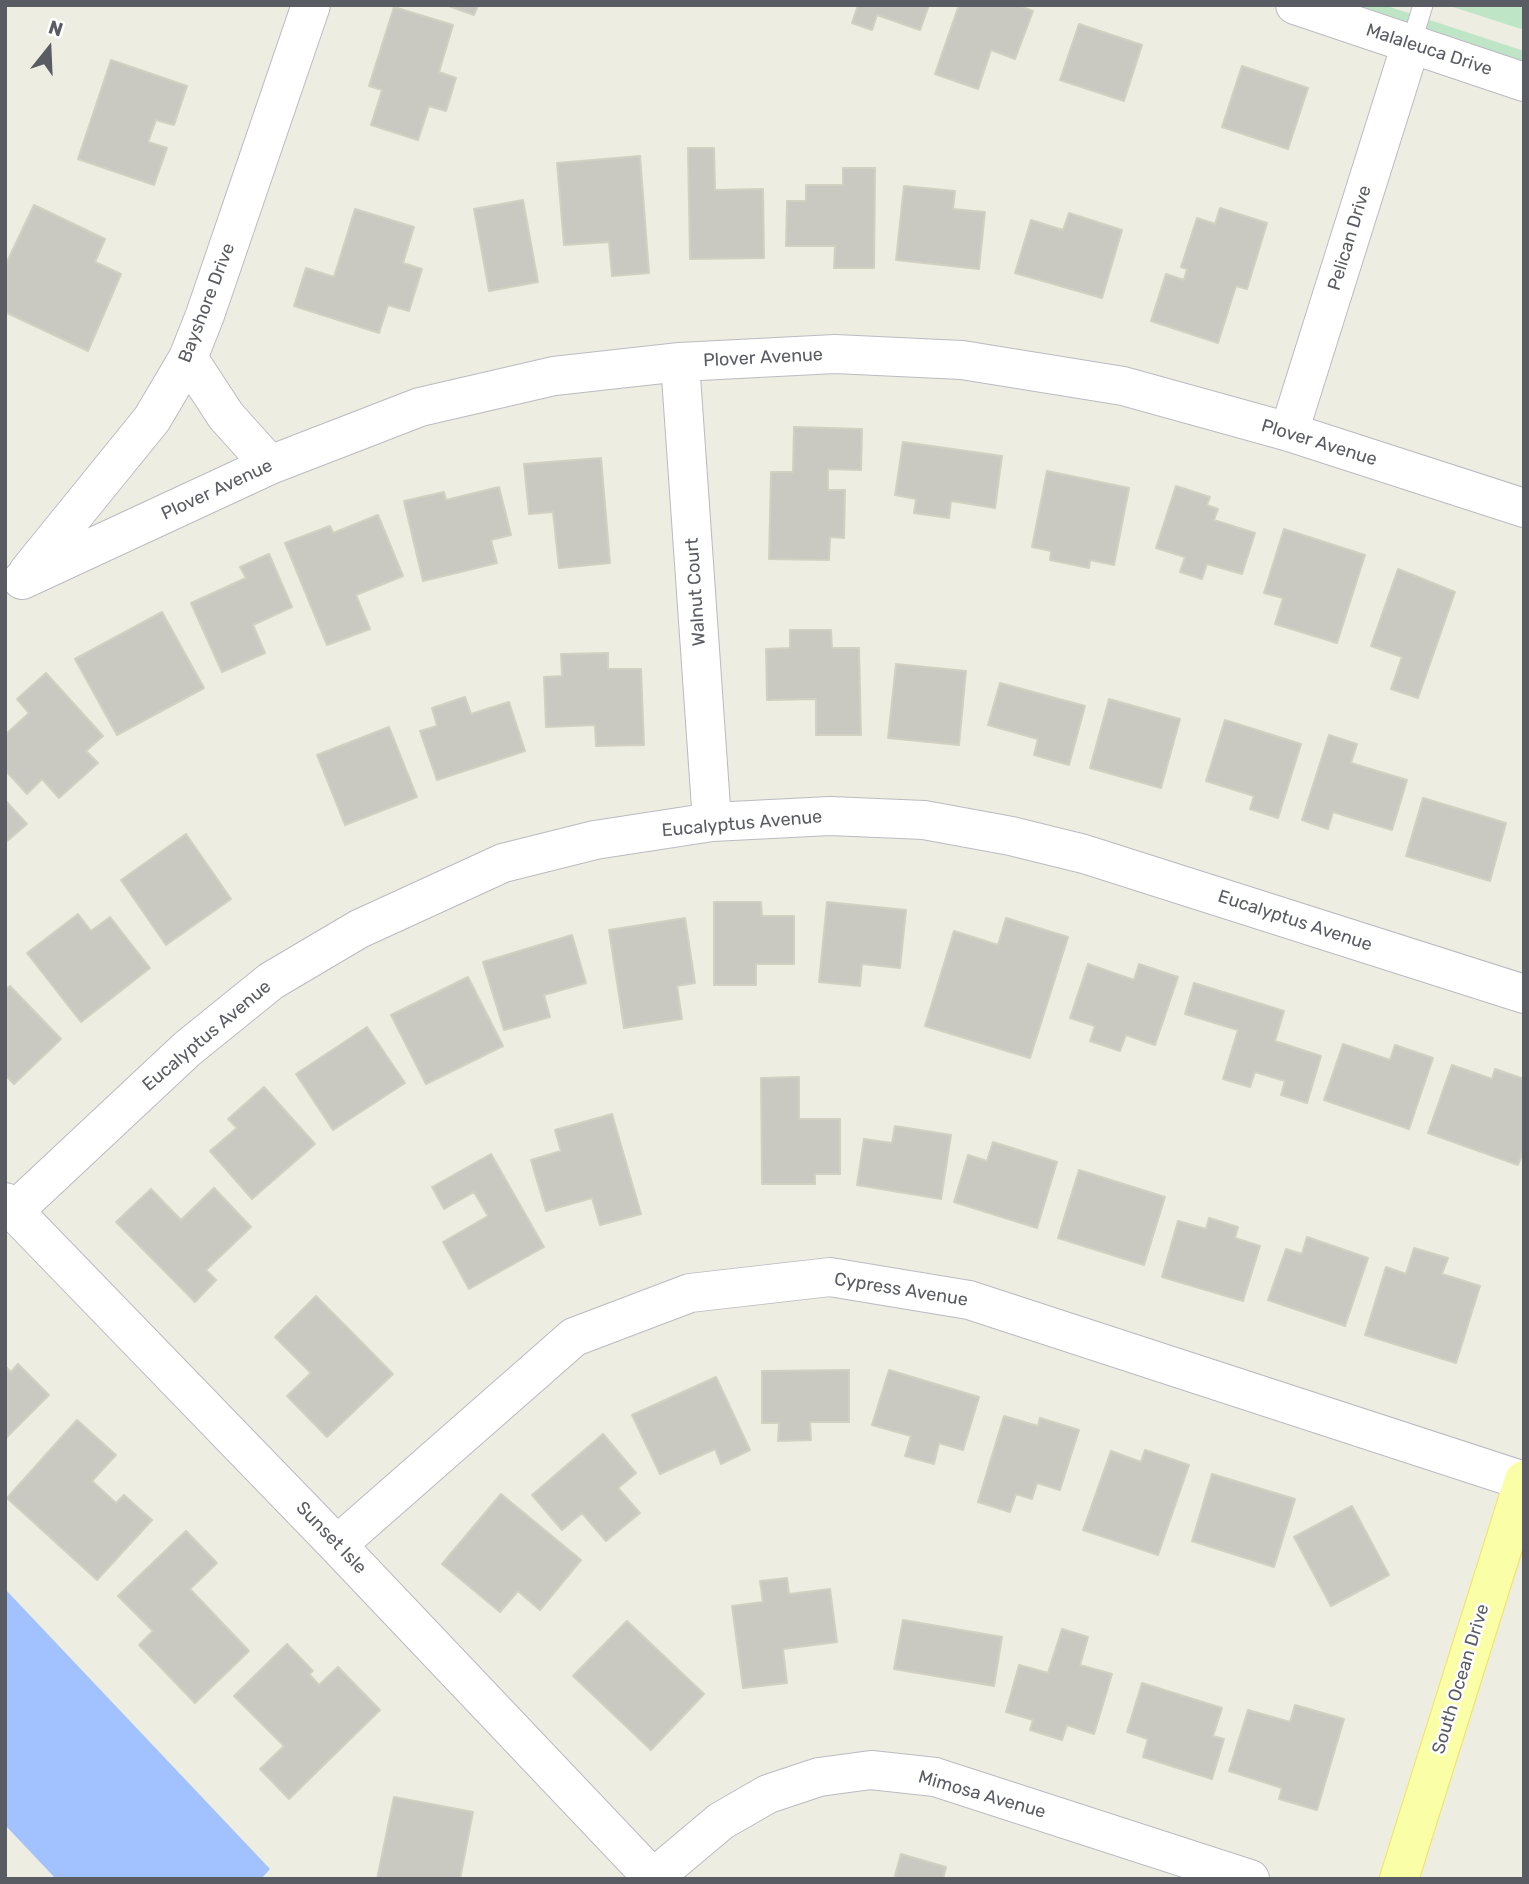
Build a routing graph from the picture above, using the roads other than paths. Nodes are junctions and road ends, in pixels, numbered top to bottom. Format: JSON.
{"nodes":[{"id":1,"x":311,"y":5,"type":"edge"},
{"id":2,"x":1295,"y":5,"type":"edge"},
{"id":3,"x":1423,"y":5,"type":"edge"},
{"id":4,"x":1411,"y":44,"type":"junction"},
{"id":5,"x":1524,"y":82,"type":"edge"},
{"id":6,"x":188,"y":358,"type":"junction"},
{"id":7,"x":680,"y":362,"type":"junction"},
{"id":8,"x":1289,"y":432,"type":"junction"},
{"id":9,"x":270,"y":465,"type":"junction"},
{"id":10,"x":1524,"y":508,"type":"edge"},
{"id":11,"x":13,"y":586,"type":"edge"},
{"id":12,"x":712,"y":822,"type":"junction"},
{"id":13,"x":1524,"y":994,"type":"edge"},
{"id":14,"x":10,"y":1206,"type":"edge"},
{"id":15,"x":1524,"y":1481,"type":"edge"},
{"id":16,"x":337,"y":1545,"type":"junction"},
{"id":17,"x":652,"y":1878,"type":"edge"},
{"id":18,"x":1250,"y":1879,"type":"edge"},
{"id":19,"x":1399,"y":1879,"type":"edge"}],
"edges":[{"from":1,"to":6,"type":"street","name":"Bayshore Drive"},
{"from":2,"to":4,"type":"street","name":"Malaleuca Drive"},
{"from":3,"to":4,"type":"lane"},
{"from":4,"to":5,"type":"street","name":"Malaleuca Drive"},
{"from":4,"to":8,"type":"street","name":"Pelican Drive"},
{"from":6,"to":9,"type":"street"},
{"from":6,"to":11,"type":"street","name":"Bayshore Drive"},
{"from":7,"to":8,"type":"street","name":"Plover Avenue"},
{"from":7,"to":9,"type":"street","name":"Plover Avenue"},
{"from":7,"to":12,"type":"street","name":"Walnut Court"},
{"from":8,"to":10,"type":"street","name":"Plover Avenue"},
{"from":9,"to":11,"type":"street","name":"Plover Avenue"},
{"from":12,"to":13,"type":"street","name":"Eucalyptus Avenue"},
{"from":12,"to":14,"type":"street","name":"Eucalyptus Avenue"},
{"from":14,"to":16,"type":"street","name":"Sunset Isle"},
{"from":15,"to":16,"type":"street","name":"Cypress Avenue"},
{"from":15,"to":19,"type":"main road","name":"South Ocean Drive"},
{"from":16,"to":17,"type":"street","name":"Sunset Isle"},
{"from":17,"to":18,"type":"street","name":"Mimosa Avenue"}]}
